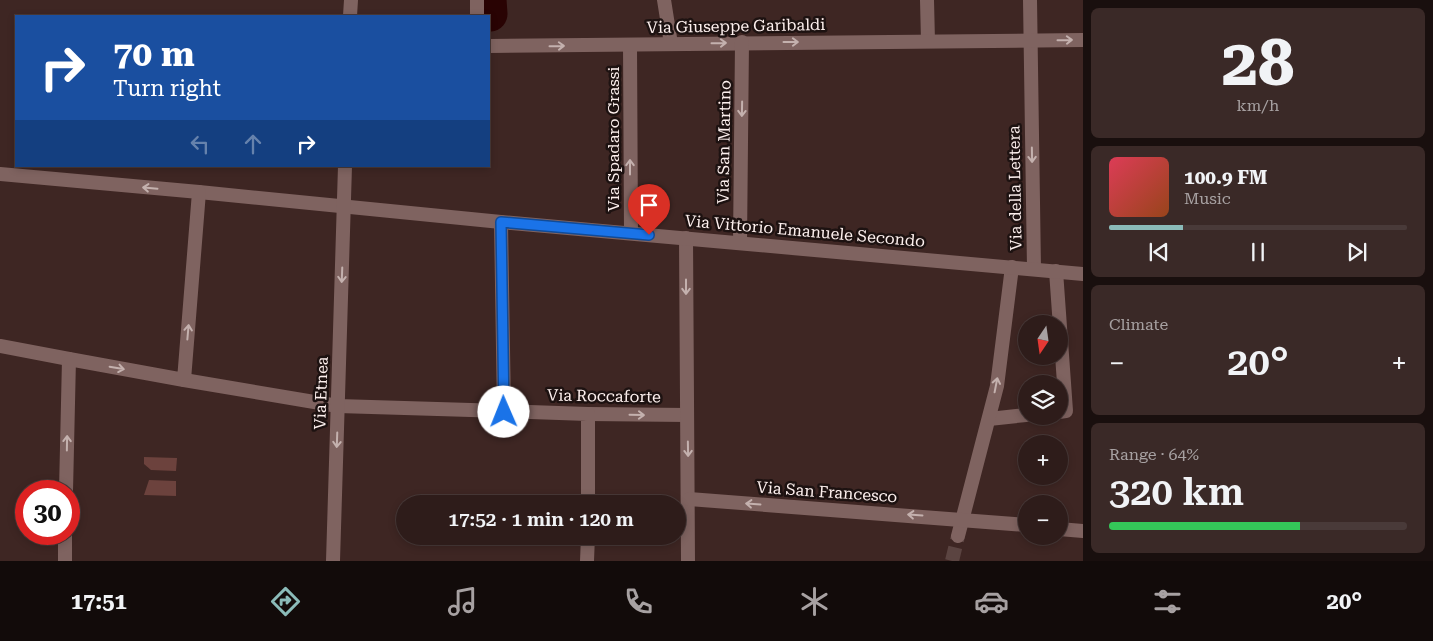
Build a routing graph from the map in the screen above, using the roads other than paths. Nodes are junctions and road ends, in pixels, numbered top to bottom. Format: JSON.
{"nodes":[{"id":1,"x":350,"y":0,"type":"edge"},
{"id":2,"x":477,"y":0,"type":"edge"},
{"id":3,"x":664,"y":0,"type":"edge"},
{"id":4,"x":928,"y":0,"type":"edge"},
{"id":5,"x":1030,"y":0,"type":"edge"},
{"id":6,"x":350,"y":15,"type":"edge"},
{"id":7,"x":477,"y":15,"type":"edge"},
{"id":8,"x":1083,"y":40,"type":"edge"},
{"id":9,"x":928,"y":41,"type":"junction"},
{"id":10,"x":1031,"y":41,"type":"junction"},
{"id":11,"x":742,"y":42,"type":"junction"},
{"id":12,"x":630,"y":44,"type":"junction"},
{"id":13,"x":671,"y":44,"type":"junction"},
{"id":14,"x":490,"y":46,"type":"edge"},
{"id":15,"x":345,"y":167,"type":"edge"},
{"id":16,"x":0,"y":174,"type":"edge"},
{"id":17,"x":199,"y":192,"type":"junction"},
{"id":18,"x":344,"y":206,"type":"junction"},
{"id":19,"x":501,"y":222,"type":"junction"},
{"id":20,"x":631,"y":233,"type":"junction"},
{"id":21,"x":686,"y":238,"type":"junction"},
{"id":22,"x":740,"y":243,"type":"junction"},
{"id":23,"x":1012,"y":267,"type":"junction"},
{"id":24,"x":1034,"y":269,"type":"junction"},
{"id":25,"x":1056,"y":271,"type":"junction"},
{"id":26,"x":1083,"y":274,"type":"edge"},
{"id":27,"x":0,"y":346,"type":"edge"},
{"id":28,"x":69,"y":359,"type":"junction"},
{"id":29,"x":1063,"y":375,"type":"edge"},
{"id":30,"x":184,"y":380,"type":"junction"},
{"id":31,"x":338,"y":406,"type":"junction"},
{"id":32,"x":504,"y":412,"type":"junction"},
{"id":33,"x":588,"y":414,"type":"junction"},
{"id":34,"x":687,"y":415,"type":"junction"},
{"id":35,"x":1018,"y":416,"type":"edge"},
{"id":36,"x":989,"y":419,"type":"junction"},
{"id":37,"x":66,"y":480,"type":"edge"},
{"id":38,"x":588,"y":495,"type":"edge"},
{"id":39,"x":688,"y":499,"type":"junction"},
{"id":40,"x":963,"y":519,"type":"junction"},
{"id":41,"x":1018,"y":524,"type":"edge"},
{"id":42,"x":1068,"y":530,"type":"edge"},
{"id":43,"x":1083,"y":531,"type":"edge"},
{"id":44,"x":958,"y":536,"type":"tunnel mouth"},
{"id":45,"x":65,"y":545,"type":"edge"},
{"id":46,"x":588,"y":545,"type":"edge"},
{"id":47,"x":65,"y":561,"type":"edge"},
{"id":48,"x":332,"y":561,"type":"edge"},
{"id":49,"x":588,"y":561,"type":"edge"},
{"id":50,"x":688,"y":561,"type":"edge"}],
"edges":[{"from":1,"to":6,"type":"street"},
{"from":2,"to":7,"type":"street"},
{"from":3,"to":13,"type":"street"},
{"from":4,"to":9,"type":"street"},
{"from":5,"to":10,"type":"street","name":"Via della Lettera"},
{"from":10,"to":8,"type":"street","name":"Via Giuseppe Garibaldi","one_way":true},
{"from":9,"to":10,"type":"street","name":"Via Giuseppe Garibaldi"},
{"from":11,"to":9,"type":"street","name":"Via Giuseppe Garibaldi","one_way":true},
{"from":10,"to":24,"type":"street","name":"Via della Lettera","one_way":true},
{"from":13,"to":11,"type":"street","name":"Via Giuseppe Garibaldi","one_way":true},
{"from":11,"to":22,"type":"street","name":"Via San Martino","one_way":true},
{"from":12,"to":13,"type":"street","name":"Via Giuseppe Garibaldi"},
{"from":14,"to":12,"type":"street","name":"Via Giuseppe Garibaldi","one_way":true},
{"from":20,"to":12,"type":"street","name":"Via Spadaro Grassi","one_way":true},
{"from":15,"to":18,"type":"street"},
{"from":17,"to":16,"type":"street","one_way":true},
{"from":17,"to":18,"type":"street","name":"Via Vittorio Emanuele Secondo"},
{"from":30,"to":17,"type":"street","one_way":true},
{"from":18,"to":19,"type":"street","name":"Via Vittorio Emanuele Secondo"},
{"from":18,"to":31,"type":"street","name":"Via Etnea","one_way":true},
{"from":19,"to":20,"type":"street","name":"Via Vittorio Emanuele Secondo"},
{"from":19,"to":32,"type":"street"},
{"from":20,"to":21,"type":"street","name":"Via Vittorio Emanuele Secondo"},
{"from":21,"to":22,"type":"street","name":"Via Vittorio Emanuele Secondo"},
{"from":21,"to":34,"type":"street","one_way":true},
{"from":22,"to":23,"type":"street","name":"Via Vittorio Emanuele Secondo"},
{"from":23,"to":24,"type":"street","name":"Via Vittorio Emanuele Secondo"},
{"from":36,"to":23,"type":"street","one_way":true},
{"from":24,"to":25,"type":"street","name":"Via Vittorio Emanuele Secondo"},
{"from":25,"to":26,"type":"street","name":"Via Vittorio Emanuele Secondo"},
{"from":25,"to":29,"type":"street"},
{"from":27,"to":28,"type":"street","name":"Via Roccaforte"},
{"from":28,"to":30,"type":"street","name":"Via Roccaforte","one_way":true},
{"from":37,"to":28,"type":"street","one_way":true},
{"from":30,"to":31,"type":"street","name":"Via Roccaforte"},
{"from":31,"to":32,"type":"street","name":"Via Roccaforte"},
{"from":31,"to":48,"type":"street","name":"Via Etnea","one_way":true},
{"from":32,"to":33,"type":"street","name":"Via Roccaforte"},
{"from":33,"to":34,"type":"street","name":"Via Roccaforte","one_way":true},
{"from":33,"to":38,"type":"street"},
{"from":34,"to":39,"type":"street","one_way":true},
{"from":35,"to":36,"type":"street"},
{"from":36,"to":40,"type":"street"},
{"from":40,"to":39,"type":"street","name":"Via San Francesco","one_way":true},
{"from":39,"to":50,"type":"street"},
{"from":40,"to":41,"type":"street","name":"Via San Francesco"},
{"from":40,"to":44,"type":"street"},
{"from":42,"to":43,"type":"street"},
{"from":45,"to":47,"type":"street"},
{"from":46,"to":49,"type":"street"}]}
